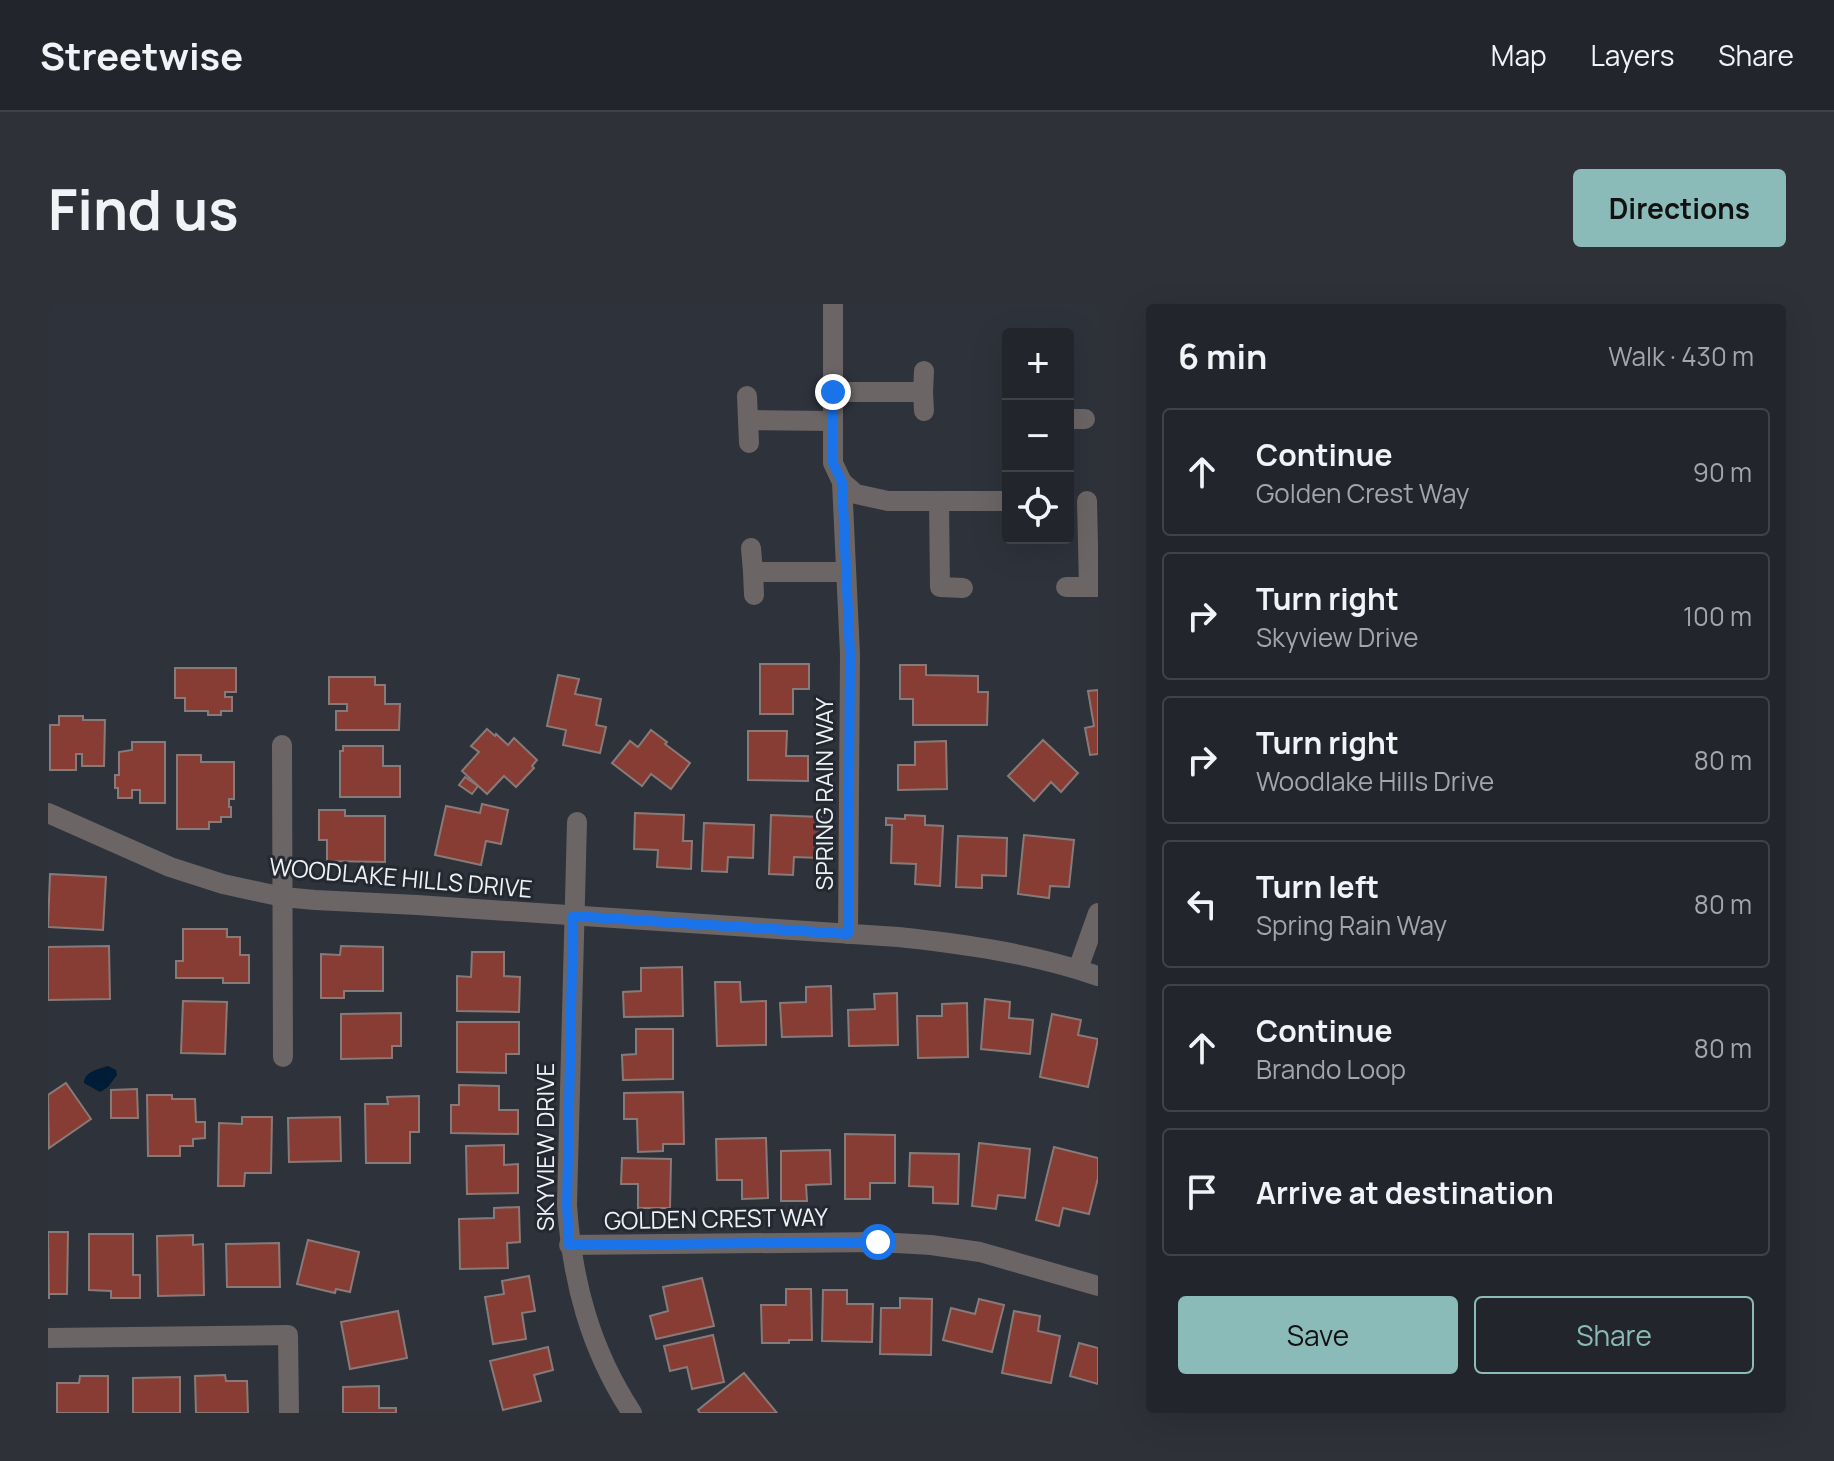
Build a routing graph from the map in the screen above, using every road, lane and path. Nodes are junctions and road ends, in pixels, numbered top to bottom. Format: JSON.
{"nodes":[{"id":1,"x":833,"y":304,"type":"edge"},
{"id":2,"x":924,"y":391,"type":"dead end"},
{"id":3,"x":833,"y":392,"type":"junction"},
{"id":4,"x":747,"y":396,"type":"dead end"},
{"id":5,"x":748,"y":420,"type":"junction"},
{"id":6,"x":833,"y":421,"type":"junction"},
{"id":7,"x":749,"y":443,"type":"dead end"},
{"id":8,"x":842,"y":482,"type":"junction"},
{"id":9,"x":939,"y":501,"type":"junction"},
{"id":10,"x":1002,"y":501,"type":"edge"},
{"id":11,"x":1084,"y":501,"type":"edge"},
{"id":12,"x":751,"y":548,"type":"dead end"},
{"id":13,"x":753,"y":572,"type":"junction"},
{"id":14,"x":846,"y":572,"type":"junction"},
{"id":15,"x":1066,"y":587,"type":"dead end"},
{"id":16,"x":1093,"y":587,"type":"edge"},
{"id":17,"x":963,"y":588,"type":"dead end"},
{"id":18,"x":754,"y":595,"type":"dead end"},
{"id":19,"x":282,"y":745,"type":"dead end"},
{"id":20,"x":48,"y":813,"type":"edge"},
{"id":21,"x":577,"y":822,"type":"dead end"},
{"id":22,"x":283,"y":897,"type":"junction"},
{"id":23,"x":1098,"y":913,"type":"edge"},
{"id":24,"x":573,"y":916,"type":"junction"},
{"id":25,"x":848,"y":934,"type":"junction"},
{"id":26,"x":1088,"y":973,"type":"edge"},
{"id":27,"x":283,"y":1057,"type":"dead end"},
{"id":28,"x":569,"y":1245,"type":"junction"},
{"id":29,"x":1098,"y":1286,"type":"edge"},
{"id":30,"x":48,"y":1338,"type":"edge"},
{"id":31,"x":289,"y":1413,"type":"edge"},
{"id":32,"x":632,"y":1413,"type":"edge"}],
"edges":[{"from":1,"to":3,"type":"street","name":"SPRING RAIN WAY"},
{"from":2,"to":3,"type":"street"},
{"from":3,"to":6,"type":"street","name":"SPRING RAIN WAY"},
{"from":4,"to":5,"type":"street"},
{"from":5,"to":6,"type":"street"},
{"from":5,"to":7,"type":"street"},
{"from":6,"to":8,"type":"street","name":"SPRING RAIN WAY"},
{"from":8,"to":9,"type":"street"},
{"from":8,"to":14,"type":"street","name":"SPRING RAIN WAY"},
{"from":9,"to":10,"type":"street"},
{"from":9,"to":17,"type":"street"},
{"from":11,"to":16,"type":"street"},
{"from":12,"to":13,"type":"street"},
{"from":13,"to":14,"type":"street"},
{"from":13,"to":18,"type":"street"},
{"from":14,"to":25,"type":"street","name":"SPRING RAIN WAY"},
{"from":15,"to":16,"type":"street"},
{"from":19,"to":22,"type":"street"},
{"from":20,"to":22,"type":"street","name":"WOODLAKE HILLS DRIVE"},
{"from":21,"to":24,"type":"street"},
{"from":22,"to":24,"type":"street","name":"WOODLAKE HILLS DRIVE"},
{"from":22,"to":27,"type":"street"},
{"from":23,"to":26,"type":"street"},
{"from":24,"to":25,"type":"street","name":"WOODLAKE HILLS DRIVE"},
{"from":24,"to":28,"type":"street","name":"SKYVIEW DRIVE"},
{"from":25,"to":26,"type":"street","name":"WOODLAKE HILLS DRIVE"},
{"from":28,"to":29,"type":"street","name":"GOLDEN CREST WAY"},
{"from":28,"to":32,"type":"street","name":"SKYVIEW DRIVE"},
{"from":30,"to":31,"type":"street"}]}
